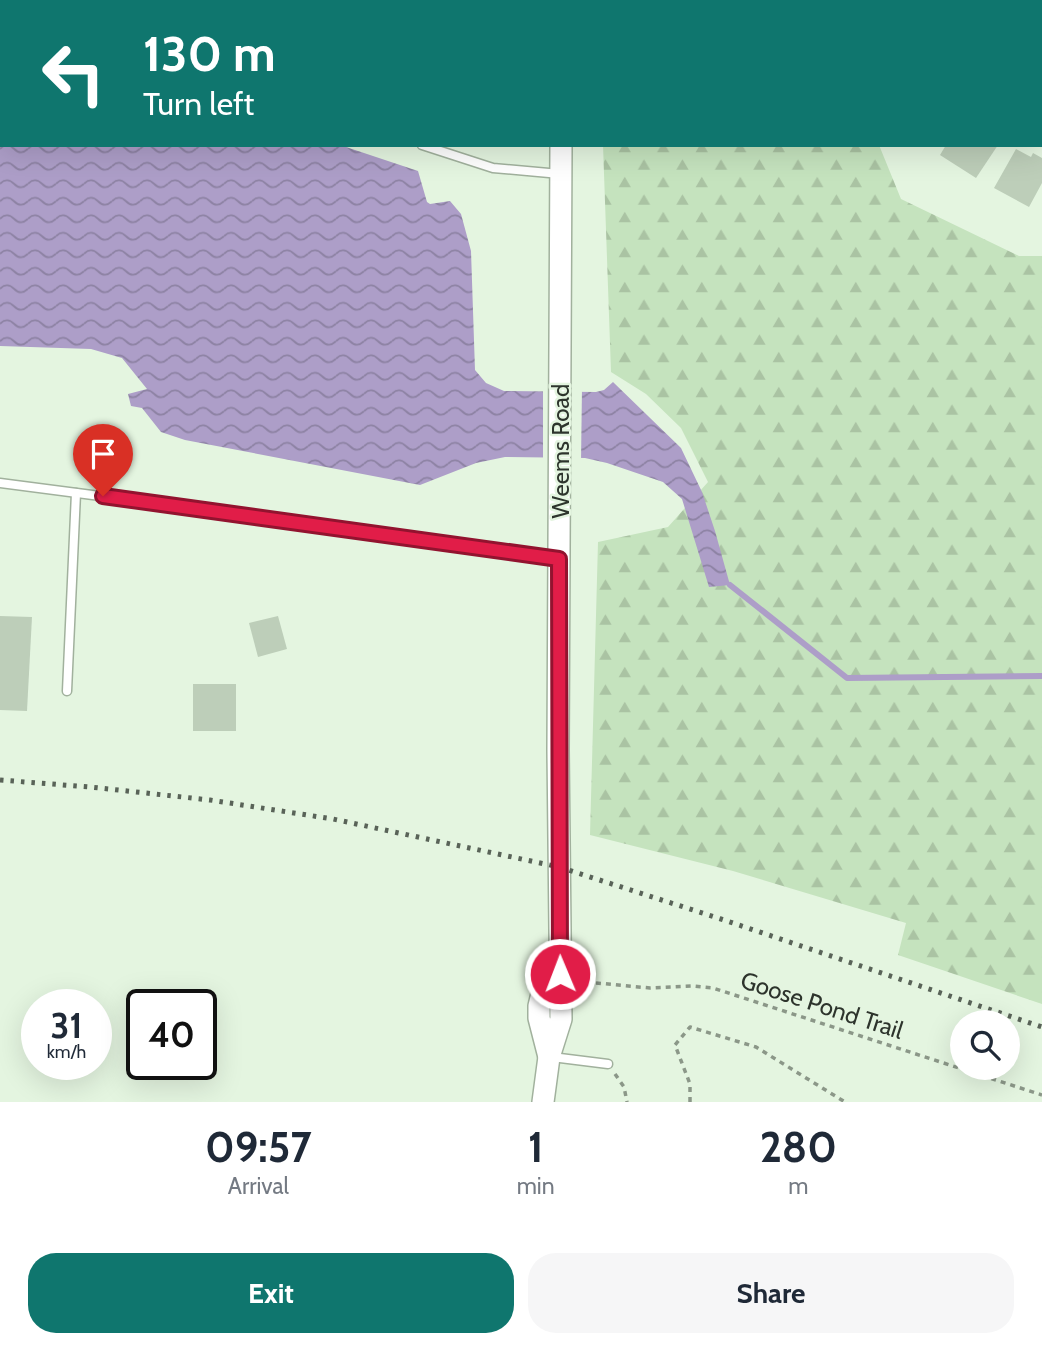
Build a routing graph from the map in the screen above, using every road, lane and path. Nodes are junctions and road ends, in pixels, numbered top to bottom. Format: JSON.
{"nodes":[{"id":1,"x":428,"y":147,"type":"edge"},
{"id":2,"x":561,"y":147,"type":"edge"},
{"id":3,"x":561,"y":174,"type":"junction"},
{"id":4,"x":0,"y":483,"type":"edge"},
{"id":5,"x":76,"y":493,"type":"junction"},
{"id":6,"x":559,"y":559,"type":"junction"},
{"id":7,"x":67,"y":691,"type":"dead end"},
{"id":8,"x":586,"y":982,"type":"dead end"},
{"id":9,"x":549,"y":1057,"type":"junction"},
{"id":10,"x":608,"y":1063,"type":"joint"},
{"id":11,"x":1042,"y":1095,"type":"edge"},
{"id":12,"x":543,"y":1102,"type":"edge"},
{"id":13,"x":627,"y":1102,"type":"edge"},
{"id":14,"x":690,"y":1102,"type":"edge"},
{"id":15,"x":845,"y":1102,"type":"edge"}],
"edges":[{"from":1,"to":3,"type":"lane"},
{"from":2,"to":3,"type":"street","name":"Weems Road"},
{"from":3,"to":6,"type":"street","name":"Weems Road"},
{"from":4,"to":5,"type":"lane"},
{"from":5,"to":6,"type":"lane"},
{"from":5,"to":7,"type":"lane"},
{"from":6,"to":9,"type":"street","name":"Weems Road"},
{"from":8,"to":11,"type":"path","name":"Goose Pond Trail"},
{"from":9,"to":10,"type":"lane"},
{"from":9,"to":12,"type":"street","name":"Weems Road"},
{"from":10,"to":13,"type":"path"},
{"from":14,"to":15,"type":"path"}]}
